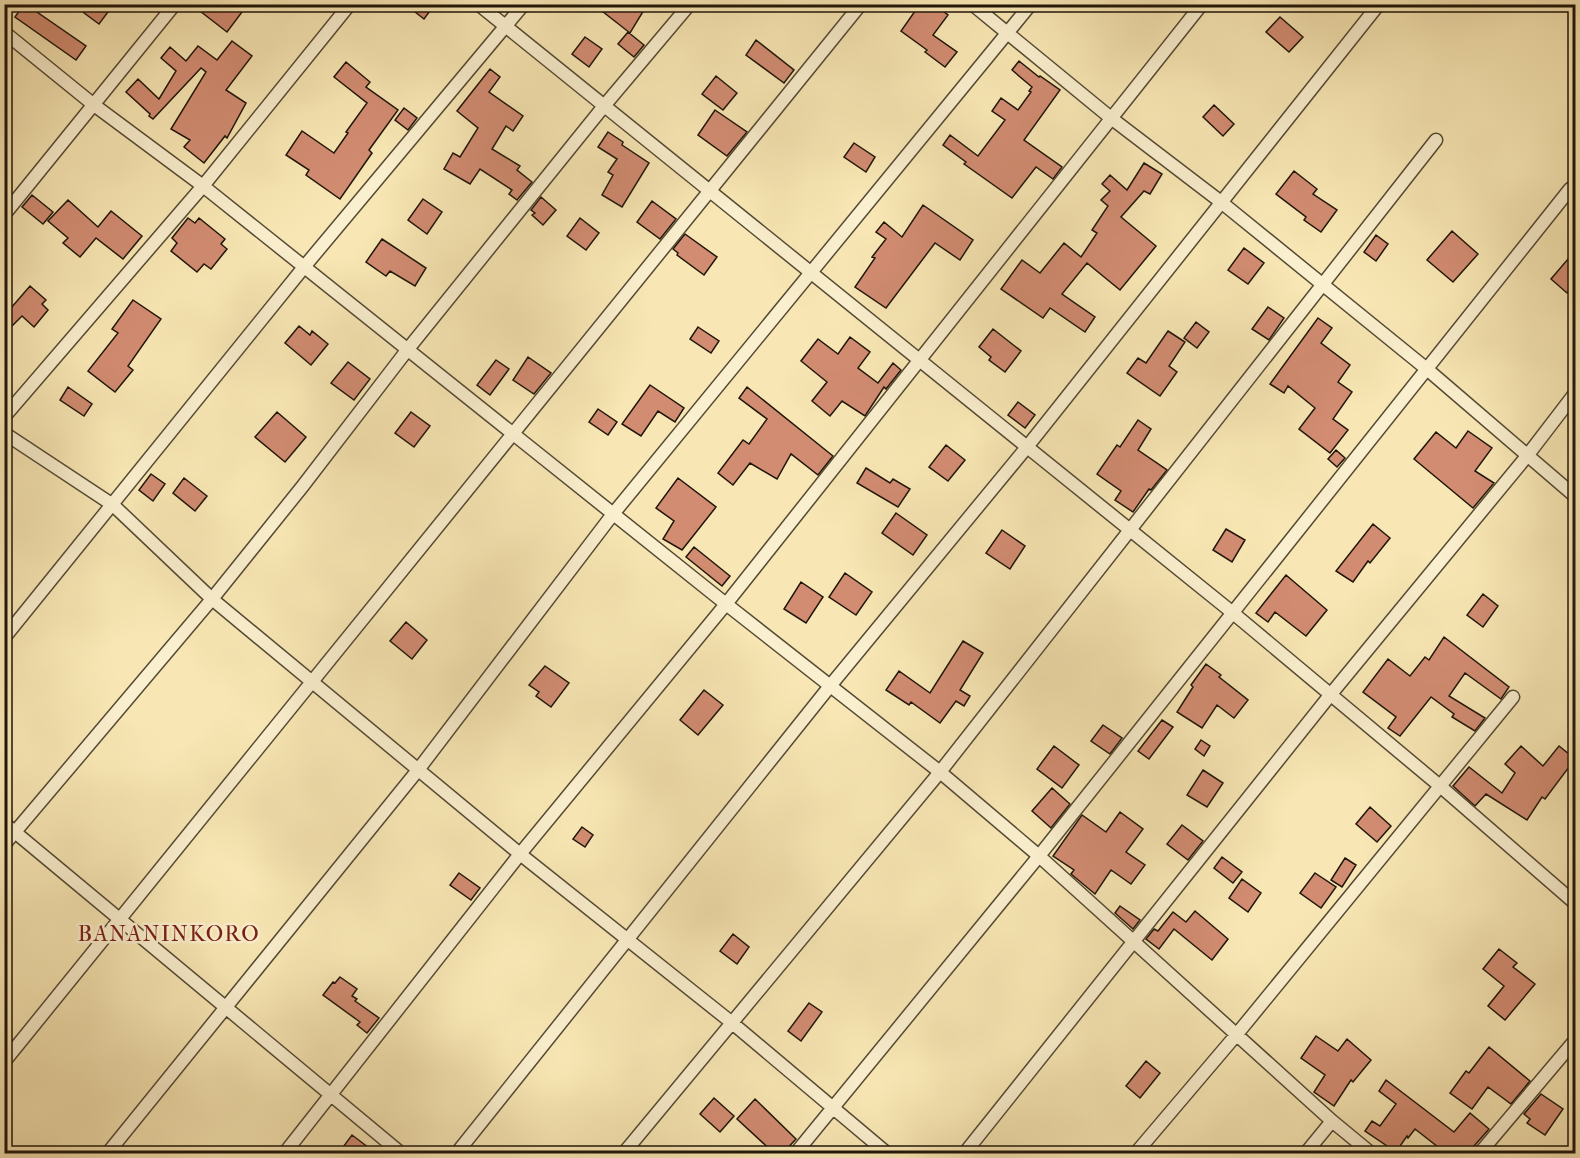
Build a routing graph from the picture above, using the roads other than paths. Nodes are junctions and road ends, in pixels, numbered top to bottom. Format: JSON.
{"nodes":[{"id":1,"x":175,"y":4,"type":"edge"},
{"id":2,"x":350,"y":4,"type":"edge"},
{"id":3,"x":478,"y":4,"type":"edge"},
{"id":4,"x":524,"y":4,"type":"edge"},
{"id":5,"x":690,"y":4,"type":"edge"},
{"id":6,"x":861,"y":4,"type":"edge"},
{"id":7,"x":972,"y":4,"type":"edge"},
{"id":8,"x":1031,"y":4,"type":"edge"},
{"id":9,"x":1202,"y":4,"type":"edge"},
{"id":10,"x":1379,"y":4,"type":"edge"},
{"id":11,"x":505,"y":27,"type":"junction"},
{"id":12,"x":4,"y":32,"type":"edge"},
{"id":13,"x":1008,"y":33,"type":"junction"},
{"id":14,"x":94,"y":105,"type":"junction"},
{"id":15,"x":604,"y":106,"type":"junction"},
{"id":16,"x":1111,"y":118,"type":"junction"},
{"id":17,"x":1436,"y":140,"type":"dead end"},
{"id":18,"x":203,"y":186,"type":"junction"},
{"id":19,"x":1570,"y":189,"type":"dead end"},
{"id":20,"x":709,"y":191,"type":"junction"},
{"id":21,"x":1221,"y":202,"type":"junction"},
{"id":22,"x":4,"y":215,"type":"edge"},
{"id":23,"x":304,"y":267,"type":"junction"},
{"id":24,"x":809,"y":272,"type":"junction"},
{"id":25,"x":1323,"y":285,"type":"junction"},
{"id":26,"x":408,"y":349,"type":"junction"},
{"id":27,"x":919,"y":360,"type":"junction"},
{"id":28,"x":1428,"y":370,"type":"junction"},
{"id":29,"x":1575,"y":392,"type":"edge"},
{"id":30,"x":4,"y":417,"type":"edge"},
{"id":31,"x":4,"y":434,"type":"edge"},
{"id":32,"x":514,"y":434,"type":"junction"},
{"id":33,"x":1027,"y":447,"type":"junction"},
{"id":34,"x":1527,"y":456,"type":"junction"},
{"id":35,"x":1575,"y":497,"type":"edge"},
{"id":36,"x":113,"y":505,"type":"junction"},
{"id":37,"x":613,"y":514,"type":"junction"},
{"id":38,"x":1129,"y":530,"type":"junction"},
{"id":39,"x":212,"y":599,"type":"junction"},
{"id":40,"x":726,"y":604,"type":"junction"},
{"id":41,"x":1233,"y":613,"type":"junction"},
{"id":42,"x":4,"y":638,"type":"edge"},
{"id":43,"x":312,"y":682,"type":"junction"},
{"id":44,"x":830,"y":686,"type":"junction"},
{"id":45,"x":1331,"y":694,"type":"junction"},
{"id":46,"x":1513,"y":697,"type":"dead end"},
{"id":47,"x":418,"y":770,"type":"junction"},
{"id":48,"x":940,"y":772,"type":"junction"},
{"id":49,"x":1440,"y":786,"type":"junction"},
{"id":50,"x":4,"y":823,"type":"edge"},
{"id":51,"x":15,"y":831,"type":"junction"},
{"id":52,"x":4,"y":845,"type":"edge"},
{"id":53,"x":520,"y":854,"type":"junction"},
{"id":54,"x":1039,"y":856,"type":"junction"},
{"id":55,"x":1575,"y":904,"type":"edge"},
{"id":56,"x":120,"y":918,"type":"junction"},
{"id":57,"x":628,"y":941,"type":"junction"},
{"id":58,"x":1134,"y":942,"type":"junction"},
{"id":59,"x":225,"y":1006,"type":"junction"},
{"id":60,"x":730,"y":1022,"type":"junction"},
{"id":61,"x":1237,"y":1034,"type":"junction"},
{"id":62,"x":1575,"y":1039,"type":"edge"},
{"id":63,"x":4,"y":1062,"type":"edge"},
{"id":64,"x":331,"y":1095,"type":"junction"},
{"id":65,"x":832,"y":1108,"type":"junction"},
{"id":66,"x":1332,"y":1121,"type":"junction"},
{"id":67,"x":107,"y":1154,"type":"edge"},
{"id":68,"x":284,"y":1154,"type":"edge"},
{"id":69,"x":402,"y":1154,"type":"edge"},
{"id":70,"x":456,"y":1154,"type":"edge"},
{"id":71,"x":623,"y":1154,"type":"edge"},
{"id":72,"x":795,"y":1154,"type":"edge"},
{"id":73,"x":888,"y":1154,"type":"edge"},
{"id":74,"x":964,"y":1154,"type":"edge"},
{"id":75,"x":1135,"y":1154,"type":"edge"},
{"id":76,"x":1305,"y":1154,"type":"edge"},
{"id":77,"x":1372,"y":1154,"type":"edge"},
{"id":78,"x":1479,"y":1154,"type":"edge"}],
"edges":[{"from":1,"to":14,"type":"street"},
{"from":2,"to":18,"type":"street"},
{"from":3,"to":11,"type":"street"},
{"from":4,"to":11,"type":"street"},
{"from":5,"to":15,"type":"street"},
{"from":6,"to":20,"type":"street"},
{"from":7,"to":13,"type":"street"},
{"from":8,"to":13,"type":"street"},
{"from":9,"to":16,"type":"street"},
{"from":10,"to":21,"type":"street"},
{"from":11,"to":15,"type":"street"},
{"from":11,"to":23,"type":"street"},
{"from":12,"to":14,"type":"street"},
{"from":13,"to":16,"type":"street"},
{"from":13,"to":24,"type":"street"},
{"from":14,"to":18,"type":"street"},
{"from":14,"to":22,"type":"street"},
{"from":15,"to":20,"type":"street"},
{"from":15,"to":26,"type":"street"},
{"from":16,"to":21,"type":"street"},
{"from":16,"to":27,"type":"street"},
{"from":17,"to":25,"type":"street"},
{"from":18,"to":23,"type":"street"},
{"from":18,"to":30,"type":"street"},
{"from":19,"to":28,"type":"street"},
{"from":20,"to":24,"type":"street"},
{"from":20,"to":32,"type":"street"},
{"from":21,"to":25,"type":"street"},
{"from":21,"to":33,"type":"street"},
{"from":23,"to":26,"type":"street"},
{"from":23,"to":36,"type":"street"},
{"from":24,"to":27,"type":"street"},
{"from":24,"to":37,"type":"street"},
{"from":25,"to":28,"type":"street"},
{"from":25,"to":38,"type":"street"},
{"from":26,"to":32,"type":"street"},
{"from":26,"to":39,"type":"street"},
{"from":27,"to":33,"type":"street"},
{"from":27,"to":40,"type":"street"},
{"from":28,"to":34,"type":"street"},
{"from":28,"to":41,"type":"street"},
{"from":29,"to":34,"type":"street"},
{"from":31,"to":36,"type":"street"},
{"from":32,"to":37,"type":"street"},
{"from":32,"to":43,"type":"street"},
{"from":33,"to":38,"type":"street"},
{"from":33,"to":44,"type":"street"},
{"from":34,"to":35,"type":"street"},
{"from":34,"to":45,"type":"street"},
{"from":36,"to":39,"type":"street"},
{"from":36,"to":42,"type":"street"},
{"from":37,"to":40,"type":"street"},
{"from":37,"to":47,"type":"street"},
{"from":38,"to":41,"type":"street"},
{"from":38,"to":48,"type":"street"},
{"from":39,"to":43,"type":"street"},
{"from":39,"to":51,"type":"street"},
{"from":40,"to":44,"type":"street"},
{"from":40,"to":53,"type":"street"},
{"from":41,"to":45,"type":"street"},
{"from":41,"to":54,"type":"street"},
{"from":43,"to":47,"type":"street"},
{"from":43,"to":56,"type":"street"},
{"from":44,"to":48,"type":"street"},
{"from":44,"to":57,"type":"street"},
{"from":45,"to":49,"type":"street"},
{"from":45,"to":58,"type":"street"},
{"from":46,"to":49,"type":"street"},
{"from":47,"to":53,"type":"street"},
{"from":47,"to":59,"type":"street"},
{"from":48,"to":54,"type":"street"},
{"from":48,"to":60,"type":"street"},
{"from":49,"to":55,"type":"street"},
{"from":49,"to":61,"type":"street"},
{"from":50,"to":51,"type":"street"},
{"from":51,"to":52,"type":"street"},
{"from":51,"to":56,"type":"street"},
{"from":53,"to":57,"type":"street"},
{"from":53,"to":64,"type":"street"},
{"from":54,"to":58,"type":"street"},
{"from":54,"to":65,"type":"street"},
{"from":56,"to":59,"type":"street"},
{"from":56,"to":63,"type":"street"},
{"from":57,"to":60,"type":"street"},
{"from":57,"to":70,"type":"street"},
{"from":58,"to":61,"type":"street"},
{"from":58,"to":74,"type":"street"},
{"from":59,"to":64,"type":"street"},
{"from":59,"to":67,"type":"street"},
{"from":60,"to":65,"type":"street"},
{"from":60,"to":71,"type":"street"},
{"from":61,"to":66,"type":"street"},
{"from":61,"to":75,"type":"street"},
{"from":62,"to":78,"type":"street"},
{"from":64,"to":68,"type":"street"},
{"from":64,"to":69,"type":"street"},
{"from":65,"to":72,"type":"street"},
{"from":65,"to":73,"type":"street"},
{"from":66,"to":76,"type":"street"},
{"from":66,"to":77,"type":"street"}]}
